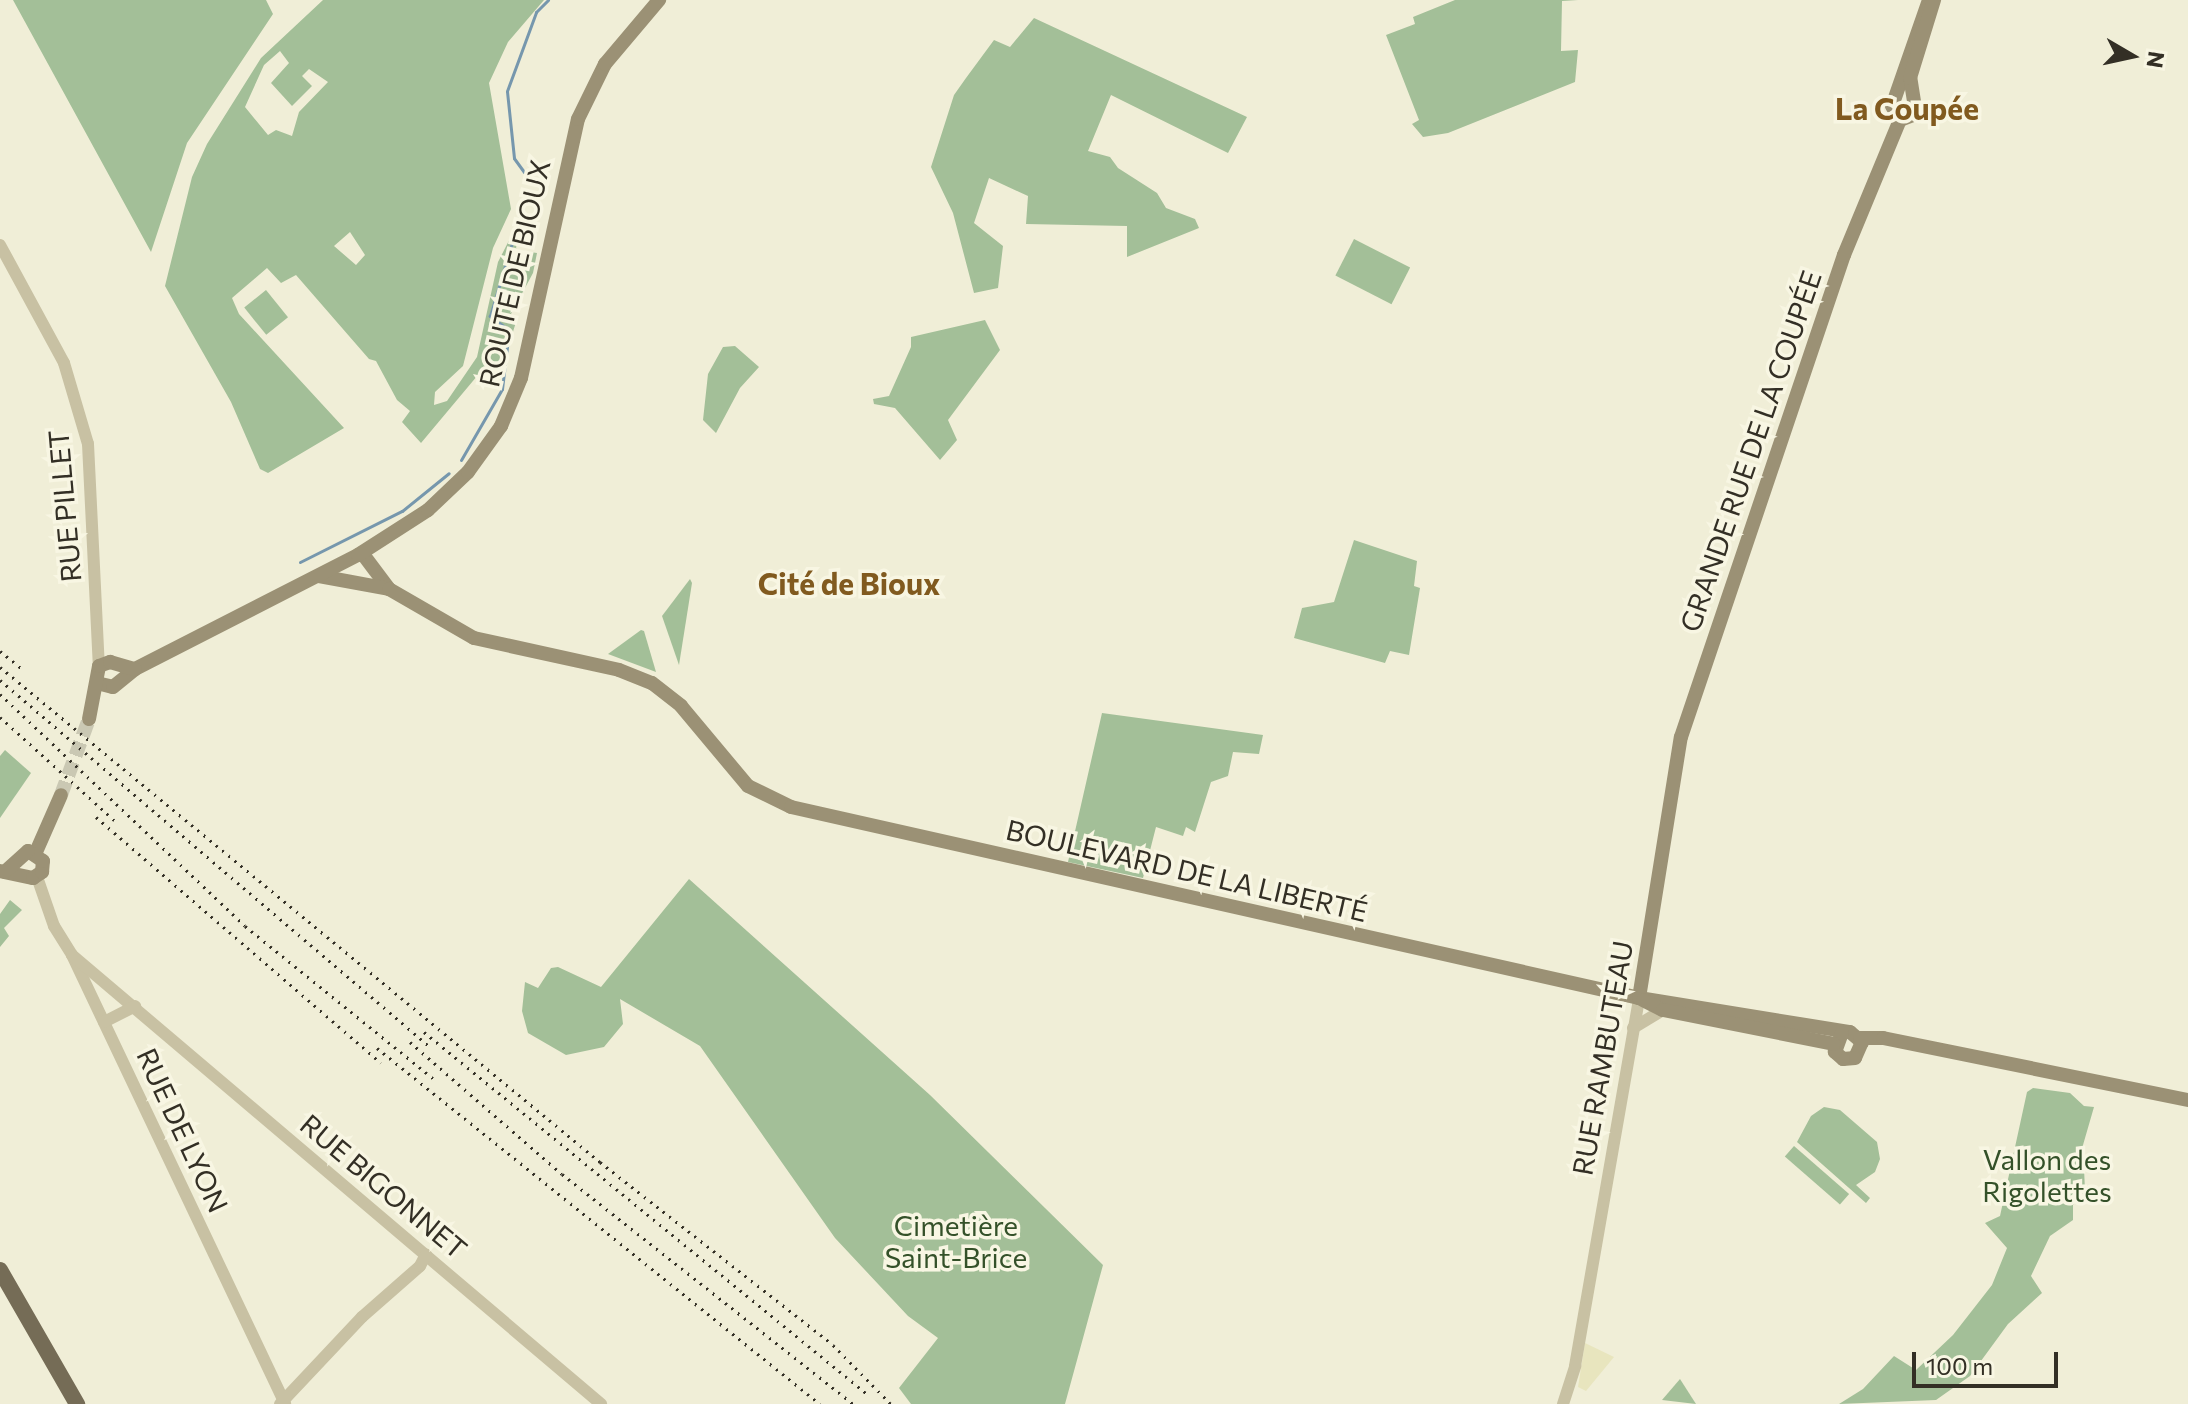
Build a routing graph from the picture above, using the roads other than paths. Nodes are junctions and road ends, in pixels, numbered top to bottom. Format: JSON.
{"nodes":[{"id":1,"x":659,"y":0,"type":"edge"},
{"id":2,"x":1931,"y":0,"type":"edge"},
{"id":3,"x":1905,"y":96,"type":"junction"},
{"id":4,"x":1898,"y":119,"type":"junction"},
{"id":5,"x":0,"y":245,"type":"edge"},
{"id":6,"x":387,"y":537,"type":"junction"},
{"id":7,"x":360,"y":554,"type":"junction"},
{"id":8,"x":382,"y":574,"type":"junction"},
{"id":9,"x":319,"y":576,"type":"junction"},
{"id":10,"x":365,"y":580,"type":"junction"},
{"id":11,"x":389,"y":589,"type":"junction"},
{"id":12,"x":112,"y":668,"type":"junction"},
{"id":13,"x":1686,"y":720,"type":"joint"},
{"id":14,"x":61,"y":795,"type":"tunnel mouth"},
{"id":15,"x":36,"y":852,"type":"junction"},
{"id":16,"x":10,"y":869,"type":"edge"},
{"id":17,"x":37,"y":877,"type":"junction"},
{"id":18,"x":72,"y":955,"type":"junction"},
{"id":19,"x":1644,"y":969,"type":"junction"},
{"id":20,"x":95,"y":970,"type":"junction"},
{"id":21,"x":80,"y":978,"type":"junction"},
{"id":22,"x":1639,"y":998,"type":"junction"},
{"id":23,"x":1664,"y":1004,"type":"junction"},
{"id":24,"x":135,"y":1006,"type":"junction"},
{"id":25,"x":104,"y":1022,"type":"junction"},
{"id":26,"x":1633,"y":1028,"type":"junction"},
{"id":27,"x":1838,"y":1038,"type":"junction"},
{"id":28,"x":1861,"y":1043,"type":"junction"},
{"id":29,"x":2188,"y":1100,"type":"edge"},
{"id":30,"x":423,"y":1260,"type":"junction"},
{"id":31,"x":0,"y":1270,"type":"edge"},
{"id":32,"x":0,"y":1291,"type":"edge"},
{"id":33,"x":282,"y":1403,"type":"edge"},
{"id":34,"x":68,"y":1404,"type":"edge"},
{"id":35,"x":77,"y":1404,"type":"edge"},
{"id":36,"x":601,"y":1404,"type":"edge"},
{"id":37,"x":1563,"y":1404,"type":"edge"}],
"edges":[{"from":1,"to":6,"type":"main road","name":"ROUTE DE BIOUX"},
{"from":2,"to":3,"type":"main road"},
{"from":3,"to":4,"type":"main road"},
{"from":3,"to":4,"type":"main road"},
{"from":4,"to":13,"type":"main road","name":"GRANDE RUE DE LA COUPÉE"},
{"from":5,"to":12,"type":"street","name":"RUE PILLET"},
{"from":6,"to":7,"type":"main road","name":"ROUTE DE BIOUX"},
{"from":6,"to":8,"type":"main road"},
{"from":7,"to":8,"type":"main road"},
{"from":7,"to":9,"type":"main road","name":"ROUTE DE BIOUX"},
{"from":7,"to":10,"type":"main road"},
{"from":8,"to":11,"type":"main road"},
{"from":9,"to":10,"type":"main road","name":"BOULEVARD DE LA LIBERTÉ"},
{"from":9,"to":12,"type":"main road","name":"ROUTE DE BIOUX"},
{"from":10,"to":11,"type":"main road","name":"BOULEVARD DE LA LIBERTÉ"},
{"from":11,"to":22,"type":"main road","name":"BOULEVARD DE LA LIBERTÉ"},
{"from":12,"to":12,"type":"main road"},
{"from":13,"to":19,"type":"main road","name":"RUE RAMBUTEAU"},
{"from":14,"to":15,"type":"main road"},
{"from":15,"to":16,"type":"main road"},
{"from":15,"to":17,"type":"main road"},
{"from":16,"to":17,"type":"main road"},
{"from":17,"to":18,"type":"street","name":"RUE DE LYON"},
{"from":18,"to":20,"type":"street","name":"RUE BIGONNET"},
{"from":18,"to":21,"type":"street","name":"RUE DE LYON"},
{"from":19,"to":22,"type":"main road","name":"RUE RAMBUTEAU"},
{"from":19,"to":23,"type":"main road"},
{"from":20,"to":21,"type":"street"},
{"from":20,"to":24,"type":"street","name":"RUE BIGONNET"},
{"from":21,"to":25,"type":"street","name":"RUE DE LYON"},
{"from":22,"to":23,"type":"main road","name":"BOULEVARD DE LA LIBERTÉ"},
{"from":22,"to":26,"type":"street","name":"RUE RAMBUTEAU"},
{"from":23,"to":26,"type":"street"},
{"from":23,"to":27,"type":"main road","name":"BOULEVARD DE LA LIBERTÉ"},
{"from":24,"to":25,"type":"street"},
{"from":24,"to":30,"type":"street","name":"RUE BIGONNET"},
{"from":25,"to":33,"type":"street","name":"RUE DE LYON"},
{"from":26,"to":37,"type":"street","name":"RUE RAMBUTEAU"},
{"from":27,"to":28,"type":"main road"},
{"from":27,"to":28,"type":"main road"},
{"from":28,"to":29,"type":"main road"},
{"from":30,"to":33,"type":"street"},
{"from":30,"to":36,"type":"street","name":"RUE BIGONNET"},
{"from":31,"to":35,"type":"main road"},
{"from":32,"to":34,"type":"main road"}]}
